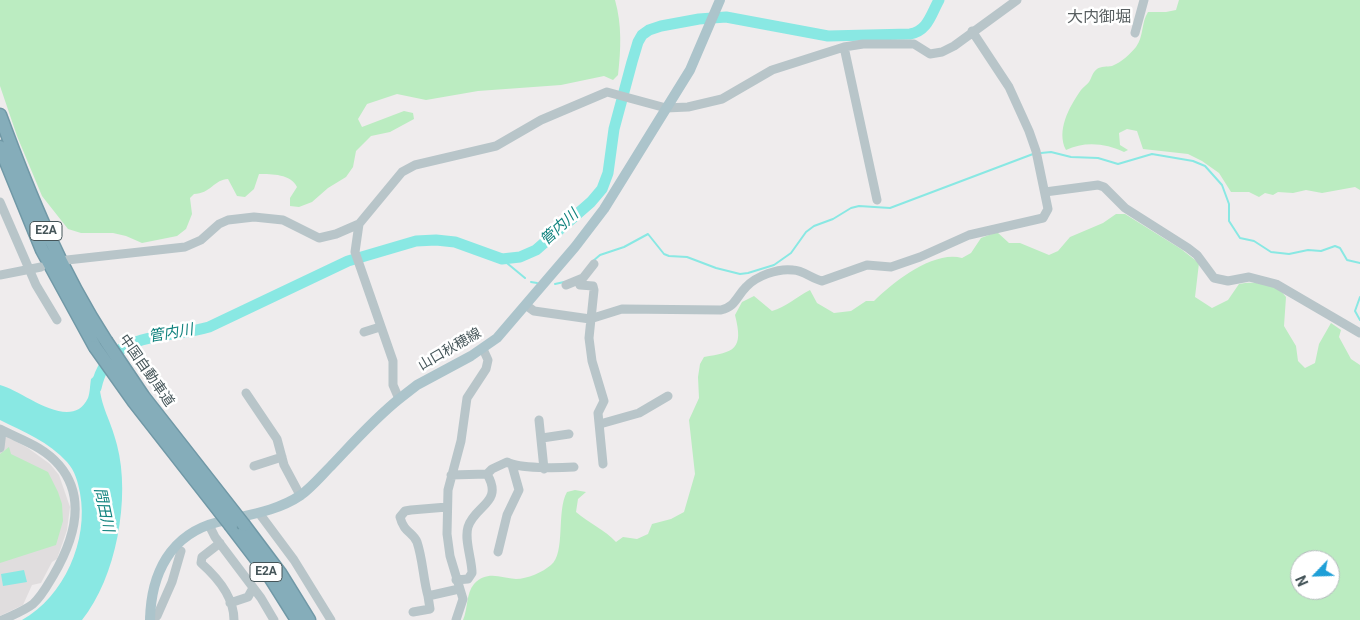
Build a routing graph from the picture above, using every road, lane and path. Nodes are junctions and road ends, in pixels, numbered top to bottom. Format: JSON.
{"nodes":[{"id":1,"x":720,"y":0,"type":"edge"},
{"id":2,"x":1017,"y":0,"type":"edge"},
{"id":3,"x":1144,"y":0,"type":"edge"},
{"id":4,"x":972,"y":31,"type":"junction"},
{"id":5,"x":1135,"y":33,"type":"dead end"},
{"id":6,"x":844,"y":47,"type":"junction"},
{"id":7,"x":666,"y":108,"type":"junction"},
{"id":8,"x":0,"y":115,"type":"edge"},
{"id":9,"x":0,"y":146,"type":"edge"},
{"id":10,"x":1045,"y":192,"type":"junction"},
{"id":11,"x":877,"y":200,"type":"dead end"},
{"id":12,"x":0,"y":202,"type":"edge"},
{"id":13,"x":359,"y":224,"type":"junction"},
{"id":14,"x":68,"y":260,"type":"dead end"},
{"id":15,"x":594,"y":264,"type":"dead end"},
{"id":16,"x":41,"y":267,"type":"dead end"},
{"id":17,"x":30,"y":270,"type":"junction"},
{"id":18,"x":0,"y":275,"type":"edge"},
{"id":19,"x":579,"y":280,"type":"junction"},
{"id":20,"x":566,"y":285,"type":"dead end"},
{"id":21,"x":526,"y":306,"type":"junction"},
{"id":22,"x":590,"y":319,"type":"junction"},
{"id":23,"x":57,"y":320,"type":"dead end"},
{"id":24,"x":380,"y":327,"type":"junction"},
{"id":25,"x":364,"y":332,"type":"dead end"},
{"id":26,"x":1360,"y":333,"type":"edge"},
{"id":27,"x":101,"y":344,"type":"junction"},
{"id":28,"x":483,"y":349,"type":"junction"},
{"id":29,"x":246,"y":392,"type":"dead end"},
{"id":30,"x":668,"y":396,"type":"dead end"},
{"id":31,"x":399,"y":399,"type":"junction"},
{"id":32,"x":539,"y":420,"type":"dead end"},
{"id":33,"x":600,"y":424,"type":"junction"},
{"id":34,"x":1,"y":430,"type":"edge"},
{"id":35,"x":569,"y":434,"type":"dead end"},
{"id":36,"x":542,"y":438,"type":"junction"},
{"id":37,"x":0,"y":448,"type":"edge"},
{"id":38,"x":282,"y":457,"type":"junction"},
{"id":39,"x":603,"y":464,"type":"dead end"},
{"id":40,"x":512,"y":465,"type":"junction"},
{"id":41,"x":254,"y":466,"type":"dead end"},
{"id":42,"x":574,"y":467,"type":"dead end"},
{"id":43,"x":544,"y":469,"type":"junction"},
{"id":44,"x":487,"y":474,"type":"junction"},
{"id":45,"x":451,"y":475,"type":"junction"},
{"id":46,"x":300,"y":495,"type":"junction"},
{"id":47,"x":447,"y":507,"type":"junction"},
{"id":48,"x":259,"y":513,"type":"junction"},
{"id":49,"x":209,"y":525,"type":"junction"},
{"id":50,"x":220,"y":543,"type":"junction"},
{"id":51,"x":181,"y":551,"type":"dead end"},
{"id":52,"x":498,"y":552,"type":"dead end"},
{"id":53,"x":458,"y":584,"type":"junction"},
{"id":54,"x":253,"y":588,"type":"junction"},
{"id":55,"x":428,"y":596,"type":"junction"},
{"id":56,"x":230,"y":603,"type":"junction"},
{"id":57,"x":413,"y":612,"type":"dead end"},
{"id":58,"x":154,"y":618,"type":"edge"},
{"id":59,"x":2,"y":620,"type":"edge"},
{"id":60,"x":234,"y":620,"type":"edge"},
{"id":61,"x":274,"y":620,"type":"edge"},
{"id":62,"x":297,"y":620,"type":"edge"},
{"id":63,"x":309,"y":620,"type":"edge"},
{"id":64,"x":331,"y":620,"type":"edge"},
{"id":65,"x":456,"y":620,"type":"edge"}],
"edges":[{"from":1,"to":7,"type":"main road","name":"山口秋穂線"},
{"from":2,"to":4,"type":"street"},
{"from":3,"to":5,"type":"street"},
{"from":4,"to":6,"type":"street"},
{"from":4,"to":10,"type":"street"},
{"from":6,"to":7,"type":"street"},
{"from":6,"to":11,"type":"street"},
{"from":7,"to":13,"type":"street"},
{"from":7,"to":21,"type":"main road","name":"山口秋穂線"},
{"from":8,"to":27,"type":"highway","name":"中国自動車道","number":"E2A"},
{"from":9,"to":27,"type":"highway","name":"中国自動車道","number":"E2A"},
{"from":10,"to":22,"type":"street"},
{"from":10,"to":26,"type":"street"},
{"from":12,"to":17,"type":"street"},
{"from":13,"to":14,"type":"street"},
{"from":13,"to":24,"type":"street"},
{"from":15,"to":19,"type":"street"},
{"from":16,"to":17,"type":"street"},
{"from":17,"to":18,"type":"street"},
{"from":17,"to":23,"type":"street"},
{"from":19,"to":20,"type":"street"},
{"from":19,"to":22,"type":"street"},
{"from":21,"to":22,"type":"street"},
{"from":21,"to":28,"type":"main road","name":"山口秋穂線"},
{"from":22,"to":33,"type":"street"},
{"from":24,"to":25,"type":"street"},
{"from":24,"to":31,"type":"street"},
{"from":27,"to":62,"type":"highway","name":"中国自動車道","number":"E2A","bridge":true},
{"from":27,"to":63,"type":"highway","name":"中国自動車道","number":"E2A","bridge":true},
{"from":28,"to":31,"type":"main road","name":"山口秋穂線"},
{"from":28,"to":45,"type":"street"},
{"from":29,"to":38,"type":"street"},
{"from":30,"to":33,"type":"street"},
{"from":31,"to":46,"type":"main road","name":"山口秋穂線"},
{"from":32,"to":36,"type":"street"},
{"from":33,"to":39,"type":"street"},
{"from":34,"to":37,"type":"street"},
{"from":34,"to":59,"type":"street"},
{"from":35,"to":36,"type":"street"},
{"from":36,"to":43,"type":"street"},
{"from":38,"to":41,"type":"street"},
{"from":38,"to":46,"type":"street"},
{"from":40,"to":43,"type":"street"},
{"from":40,"to":44,"type":"street"},
{"from":40,"to":52,"type":"street"},
{"from":42,"to":43,"type":"street"},
{"from":44,"to":45,"type":"street"},
{"from":44,"to":53,"type":"street"},
{"from":45,"to":47,"type":"street"},
{"from":46,"to":48,"type":"main road","name":"山口秋穂線"},
{"from":47,"to":53,"type":"street"},
{"from":47,"to":55,"type":"street"},
{"from":48,"to":49,"type":"main road","name":"山口秋穂線"},
{"from":48,"to":64,"type":"street"},
{"from":49,"to":50,"type":"street"},
{"from":49,"to":58,"type":"main road","name":"山口秋穂線"},
{"from":50,"to":54,"type":"street"},
{"from":50,"to":56,"type":"street"},
{"from":51,"to":58,"type":"street"},
{"from":53,"to":55,"type":"street"},
{"from":53,"to":65,"type":"street"},
{"from":54,"to":56,"type":"street"},
{"from":54,"to":61,"type":"street"},
{"from":55,"to":57,"type":"street"},
{"from":56,"to":60,"type":"street"}]}
